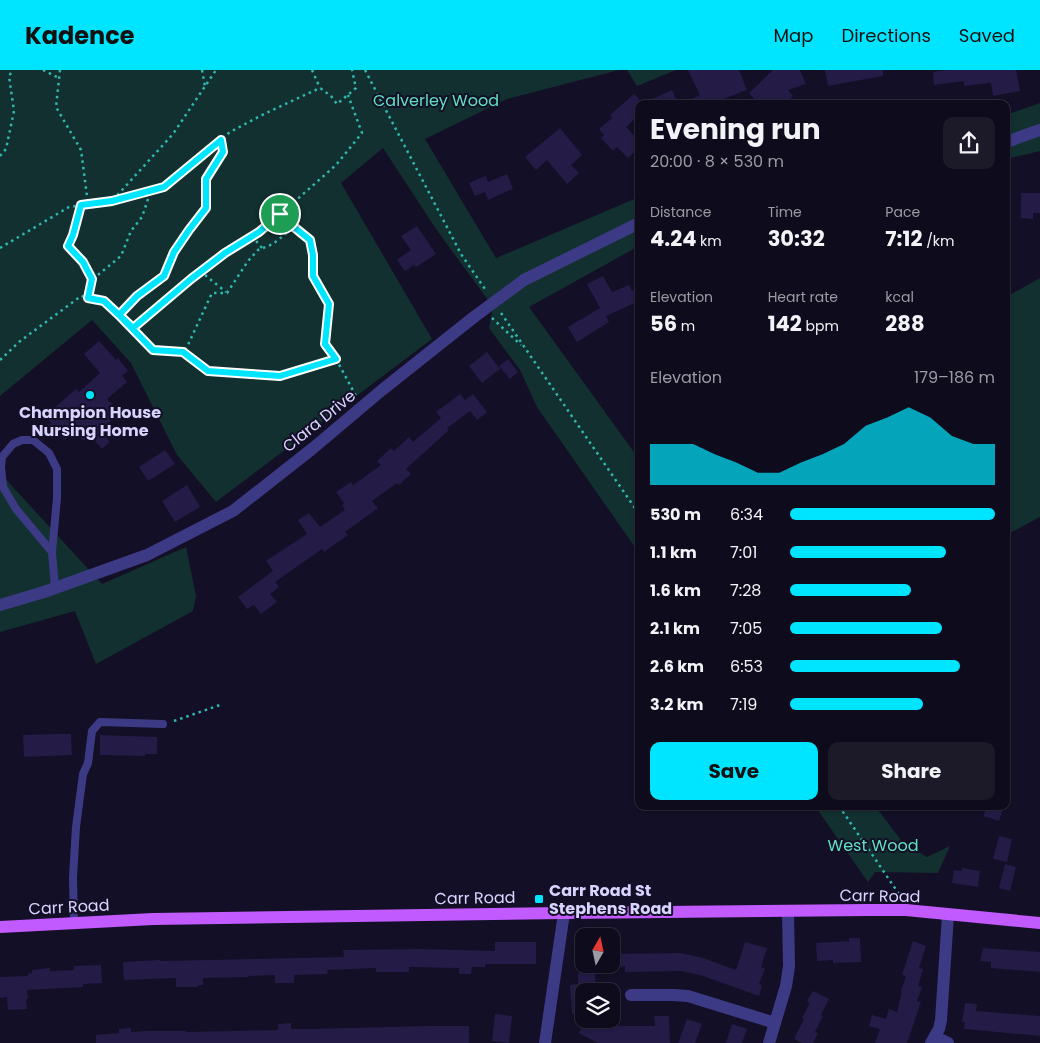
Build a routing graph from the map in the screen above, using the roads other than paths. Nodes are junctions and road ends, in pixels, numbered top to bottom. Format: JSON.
{"nodes":[{"id":1,"x":1040,"y":130,"type":"edge"},
{"id":2,"x":1010,"y":141,"type":"edge"},
{"id":3,"x":635,"y":225,"type":"edge"},
{"id":4,"x":52,"y":552,"type":"junction"},
{"id":5,"x":56,"y":588,"type":"junction"},
{"id":6,"x":0,"y":605,"type":"edge"},
{"id":7,"x":163,"y":724,"type":"dead end"},
{"id":8,"x":788,"y":911,"type":"junction"},
{"id":9,"x":564,"y":913,"type":"junction"},
{"id":10,"x":948,"y":915,"type":"junction"},
{"id":11,"x":74,"y":923,"type":"junction"},
{"id":12,"x":1040,"y":923,"type":"edge"},
{"id":13,"x":0,"y":927,"type":"edge"},
{"id":14,"x":631,"y":995,"type":"dead end"},
{"id":15,"x":775,"y":1023,"type":"junction"},
{"id":16,"x":933,"y":1040,"type":"edge"},
{"id":17,"x":545,"y":1043,"type":"edge"},
{"id":18,"x":769,"y":1043,"type":"edge"},
{"id":19,"x":948,"y":1043,"type":"edge"}],
"edges":[{"from":1,"to":2,"type":"street"},
{"from":3,"to":5,"type":"street","name":"Clara Drive","bridge":true},
{"from":4,"to":4,"type":"lane"},
{"from":4,"to":5,"type":"lane"},
{"from":5,"to":6,"type":"street","name":"Clara Drive"},
{"from":7,"to":11,"type":"lane"},
{"from":8,"to":9,"type":"main road","name":"Carr Road"},
{"from":8,"to":10,"type":"main road","name":"Carr Road"},
{"from":8,"to":15,"type":"street"},
{"from":9,"to":11,"type":"main road","name":"Carr Road"},
{"from":9,"to":17,"type":"street"},
{"from":10,"to":12,"type":"main road","name":"Carr Road"},
{"from":10,"to":16,"type":"street"},
{"from":11,"to":13,"type":"main road","name":"Carr Road"},
{"from":14,"to":15,"type":"street"},
{"from":15,"to":18,"type":"street"},
{"from":16,"to":19,"type":"street"}]}
